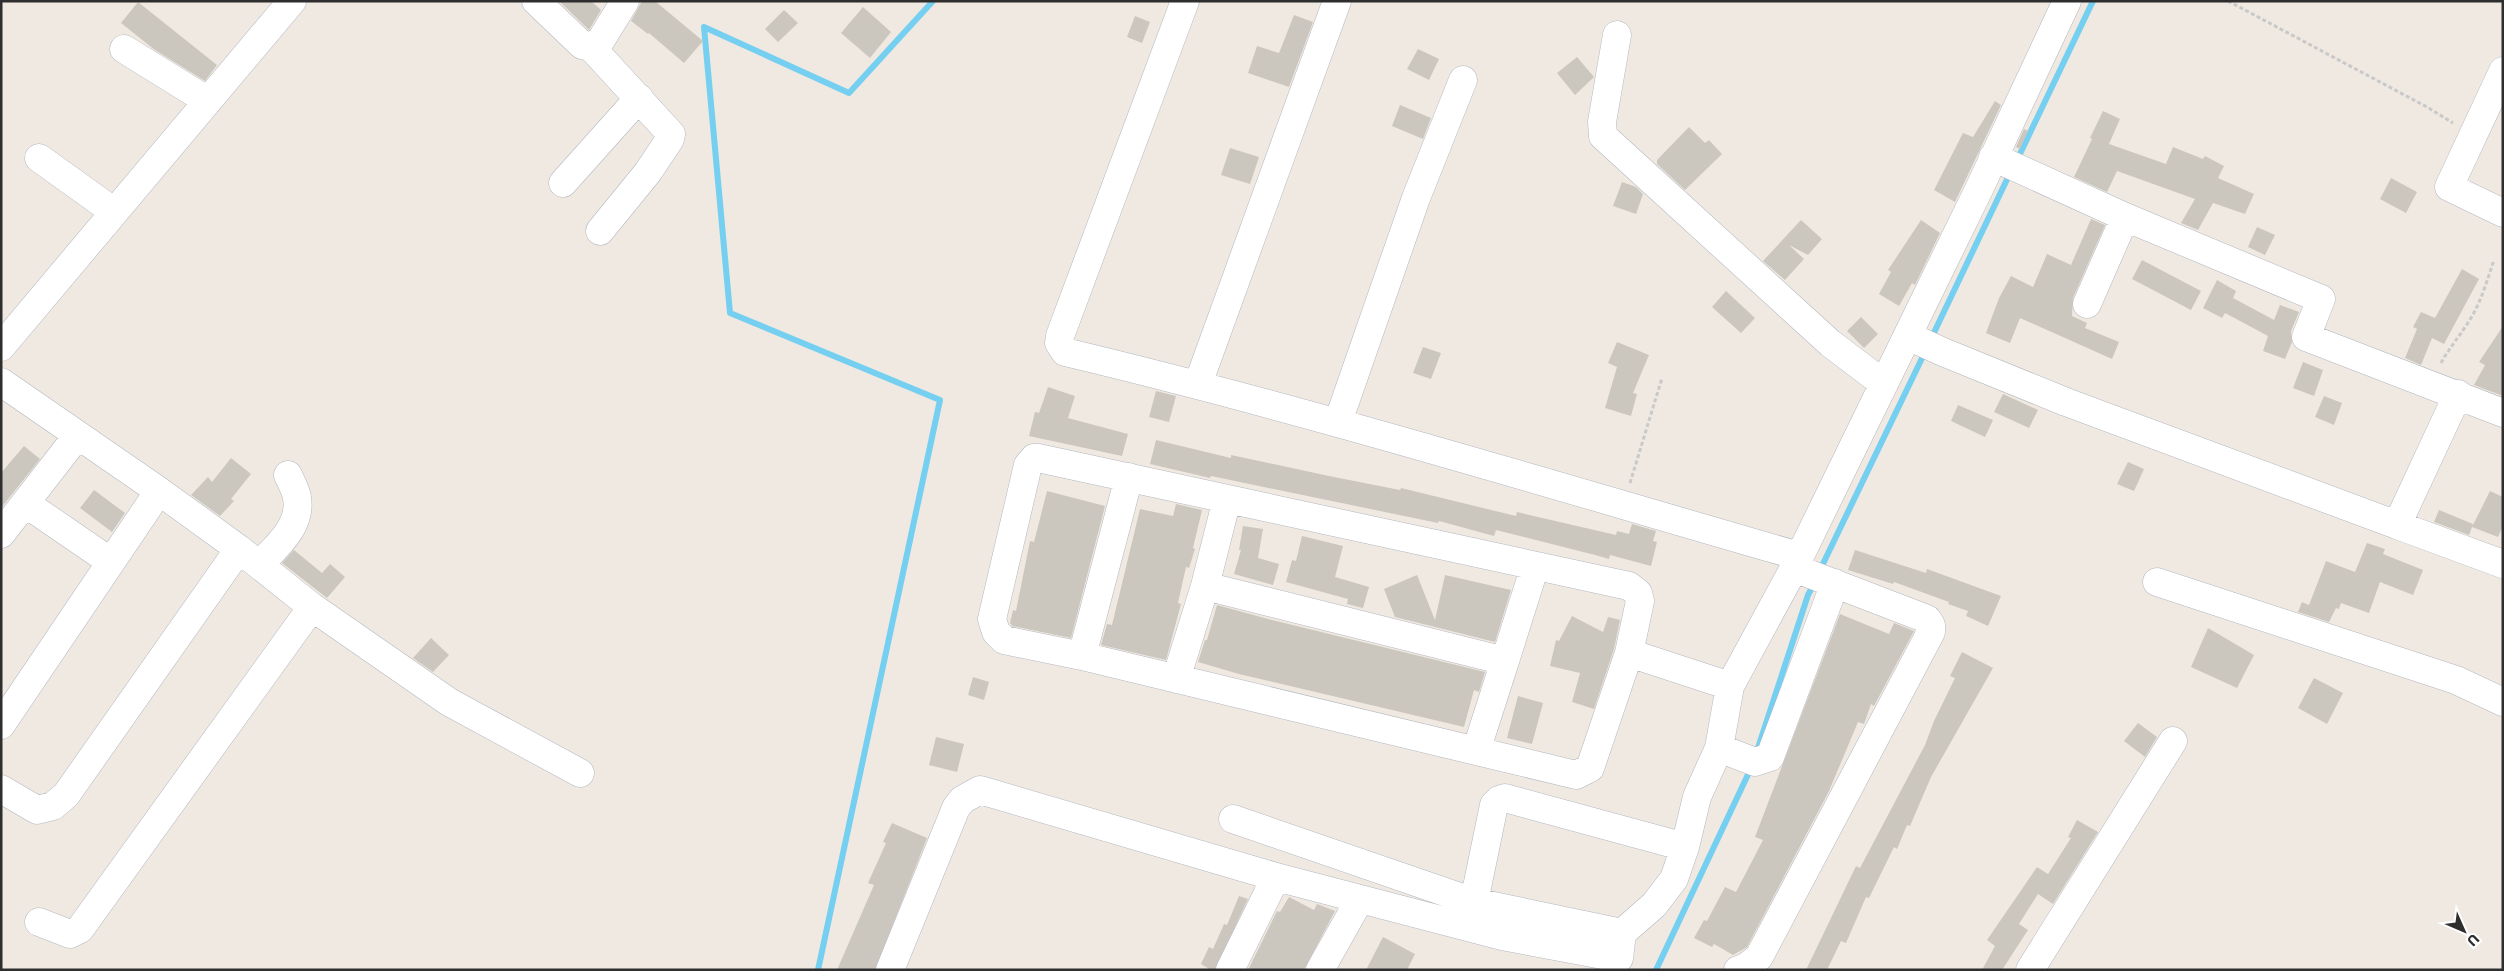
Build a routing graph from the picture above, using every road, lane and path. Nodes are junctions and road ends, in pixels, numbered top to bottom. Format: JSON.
{"nodes":[{"id":1,"x":292,"y":1,"type":"edge"},
{"id":2,"x":536,"y":1,"type":"edge"},
{"id":3,"x":626,"y":1,"type":"edge"},
{"id":4,"x":1185,"y":1,"type":"edge"},
{"id":5,"x":1337,"y":1,"type":"edge"},
{"id":6,"x":2067,"y":1,"type":"edge"},
{"id":7,"x":2228,"y":1,"type":"edge"},
{"id":8,"x":1617,"y":35,"type":"dead end"},
{"id":9,"x":591,"y":48,"type":"junction"},
{"id":10,"x":124,"y":50,"type":"dead end"},
{"id":11,"x":2503,"y":71,"type":"edge"},
{"id":12,"x":1463,"y":80,"type":"dead end"},
{"id":13,"x":639,"y":98,"type":"junction"},
{"id":14,"x":208,"y":101,"type":"junction"},
{"id":15,"x":2472,"y":136,"type":"junction"},
{"id":16,"x":39,"y":158,"type":"dead end"},
{"id":17,"x":2002,"y":162,"type":"junction"},
{"id":18,"x":562,"y":183,"type":"dead end"},
{"id":19,"x":113,"y":212,"type":"junction"},
{"id":20,"x":2503,"y":214,"type":"edge"},
{"id":21,"x":2125,"y":217,"type":"junction"},
{"id":22,"x":600,"y":231,"type":"dead end"},
{"id":23,"x":2494,"y":260,"type":"dead end"},
{"id":24,"x":2087,"y":304,"type":"dead end"},
{"id":25,"x":1924,"y":344,"type":"junction"},
{"id":26,"x":1,"y":347,"type":"edge"},
{"id":27,"x":1662,"y":378,"type":"dead end"},
{"id":28,"x":1,"y":382,"type":"edge"},
{"id":29,"x":1198,"y":384,"type":"junction"},
{"id":30,"x":1884,"y":384,"type":"junction"},
{"id":31,"x":2431,"y":384,"type":"junction"},
{"id":32,"x":2458,"y":394,"type":"junction"},
{"id":33,"x":2503,"y":412,"type":"edge"},
{"id":34,"x":1338,"y":422,"type":"junction"},
{"id":35,"x":78,"y":435,"type":"junction"},
{"id":36,"x":288,"y":475,"type":"dead end"},
{"id":37,"x":1129,"y":477,"type":"junction"},
{"id":38,"x":159,"y":491,"type":"junction"},
{"id":39,"x":1227,"y":499,"type":"junction"},
{"id":40,"x":25,"y":503,"type":"junction"},
{"id":41,"x":1623,"y":505,"type":"junction"},
{"id":42,"x":2397,"y":525,"type":"junction"},
{"id":43,"x":1,"y":534,"type":"edge"},
{"id":44,"x":249,"y":557,"type":"junction"},
{"id":45,"x":111,"y":562,"type":"junction"},
{"id":46,"x":2503,"y":564,"type":"edge"},
{"id":47,"x":1535,"y":566,"type":"junction"},
{"id":48,"x":1813,"y":572,"type":"junction"},
{"id":49,"x":2157,"y":582,"type":"dead end"},
{"id":50,"x":1205,"y":586,"type":"junction"},
{"id":51,"x":312,"y":607,"type":"junction"},
{"id":52,"x":1629,"y":653,"type":"junction"},
{"id":53,"x":1082,"y":656,"type":"junction"},
{"id":54,"x":1505,"y":661,"type":"junction"},
{"id":55,"x":1176,"y":679,"type":"junction"},
{"id":56,"x":1730,"y":686,"type":"junction"},
{"id":57,"x":2503,"y":702,"type":"edge"},
{"id":58,"x":1,"y":725,"type":"edge"},
{"id":59,"x":2173,"y":741,"type":"dead end"},
{"id":60,"x":1476,"y":751,"type":"junction"},
{"id":61,"x":1736,"y":754,"type":"junction"},
{"id":62,"x":580,"y":773,"type":"dead end"},
{"id":63,"x":1,"y":789,"type":"edge"},
{"id":64,"x":1233,"y":819,"type":"dead end"},
{"id":65,"x":1685,"y":848,"type":"junction"},
{"id":66,"x":1276,"y":877,"type":"junction"},
{"id":67,"x":1360,"y":899,"type":"junction"},
{"id":68,"x":1474,"y":902,"type":"junction"},
{"id":69,"x":39,"y":922,"type":"dead end"},
{"id":70,"x":1622,"y":954,"type":"edge"},
{"id":71,"x":890,"y":970,"type":"edge"},
{"id":72,"x":1230,"y":970,"type":"edge"},
{"id":73,"x":1320,"y":970,"type":"edge"},
{"id":74,"x":1738,"y":970,"type":"edge"},
{"id":75,"x":2030,"y":970,"type":"edge"}],
"edges":[{"from":1,"to":14,"type":"street"},
{"from":2,"to":9,"type":"street"},
{"from":3,"to":9,"type":"street"},
{"from":4,"to":29,"type":"street"},
{"from":5,"to":29,"type":"street"},
{"from":6,"to":17,"type":"street"},
{"from":7,"to":15,"type":"path"},
{"from":8,"to":30,"type":"street"},
{"from":9,"to":13,"type":"street"},
{"from":10,"to":14,"type":"street"},
{"from":11,"to":15,"type":"street"},
{"from":12,"to":34,"type":"street"},
{"from":13,"to":18,"type":"street"},
{"from":13,"to":22,"type":"street"},
{"from":14,"to":19,"type":"street"},
{"from":15,"to":20,"type":"street"},
{"from":16,"to":19,"type":"street"},
{"from":17,"to":21,"type":"street"},
{"from":17,"to":25,"type":"street"},
{"from":19,"to":26,"type":"street"},
{"from":21,"to":24,"type":"street"},
{"from":21,"to":31,"type":"street"},
{"from":23,"to":31,"type":"path"},
{"from":25,"to":30,"type":"street"},
{"from":25,"to":42,"type":"street"},
{"from":27,"to":41,"type":"path"},
{"from":28,"to":35,"type":"street"},
{"from":29,"to":34,"type":"street"},
{"from":30,"to":48,"type":"street"},
{"from":31,"to":32,"type":"street"},
{"from":32,"to":33,"type":"street"},
{"from":32,"to":42,"type":"street"},
{"from":34,"to":41,"type":"street"},
{"from":35,"to":38,"type":"street"},
{"from":35,"to":40,"type":"street"},
{"from":36,"to":44,"type":"street"},
{"from":37,"to":39,"type":"street"},
{"from":37,"to":53,"type":"street"},
{"from":37,"to":53,"type":"street"},
{"from":38,"to":44,"type":"street"},
{"from":38,"to":45,"type":"street"},
{"from":39,"to":47,"type":"street"},
{"from":39,"to":50,"type":"street"},
{"from":40,"to":43,"type":"street"},
{"from":40,"to":45,"type":"street"},
{"from":41,"to":48,"type":"street"},
{"from":42,"to":46,"type":"street"},
{"from":44,"to":51,"type":"street"},
{"from":44,"to":63,"type":"street"},
{"from":45,"to":58,"type":"street"},
{"from":47,"to":52,"type":"street"},
{"from":47,"to":54,"type":"street"},
{"from":48,"to":56,"type":"street"},
{"from":48,"to":61,"type":"street"},
{"from":48,"to":74,"type":"street"},
{"from":49,"to":57,"type":"street"},
{"from":50,"to":54,"type":"street"},
{"from":50,"to":55,"type":"street"},
{"from":51,"to":62,"type":"street"},
{"from":51,"to":69,"type":"street"},
{"from":52,"to":56,"type":"street"},
{"from":52,"to":60,"type":"street"},
{"from":53,"to":55,"type":"street"},
{"from":54,"to":60,"type":"street"},
{"from":55,"to":60,"type":"street"},
{"from":56,"to":61,"type":"street"},
{"from":59,"to":75,"type":"street"},
{"from":61,"to":65,"type":"street"},
{"from":64,"to":68,"type":"street"},
{"from":65,"to":68,"type":"street"},
{"from":65,"to":70,"type":"street"},
{"from":66,"to":67,"type":"street"},
{"from":66,"to":71,"type":"street"},
{"from":66,"to":72,"type":"street"},
{"from":67,"to":70,"type":"street"},
{"from":67,"to":73,"type":"street"},
{"from":68,"to":70,"type":"street"}]}
